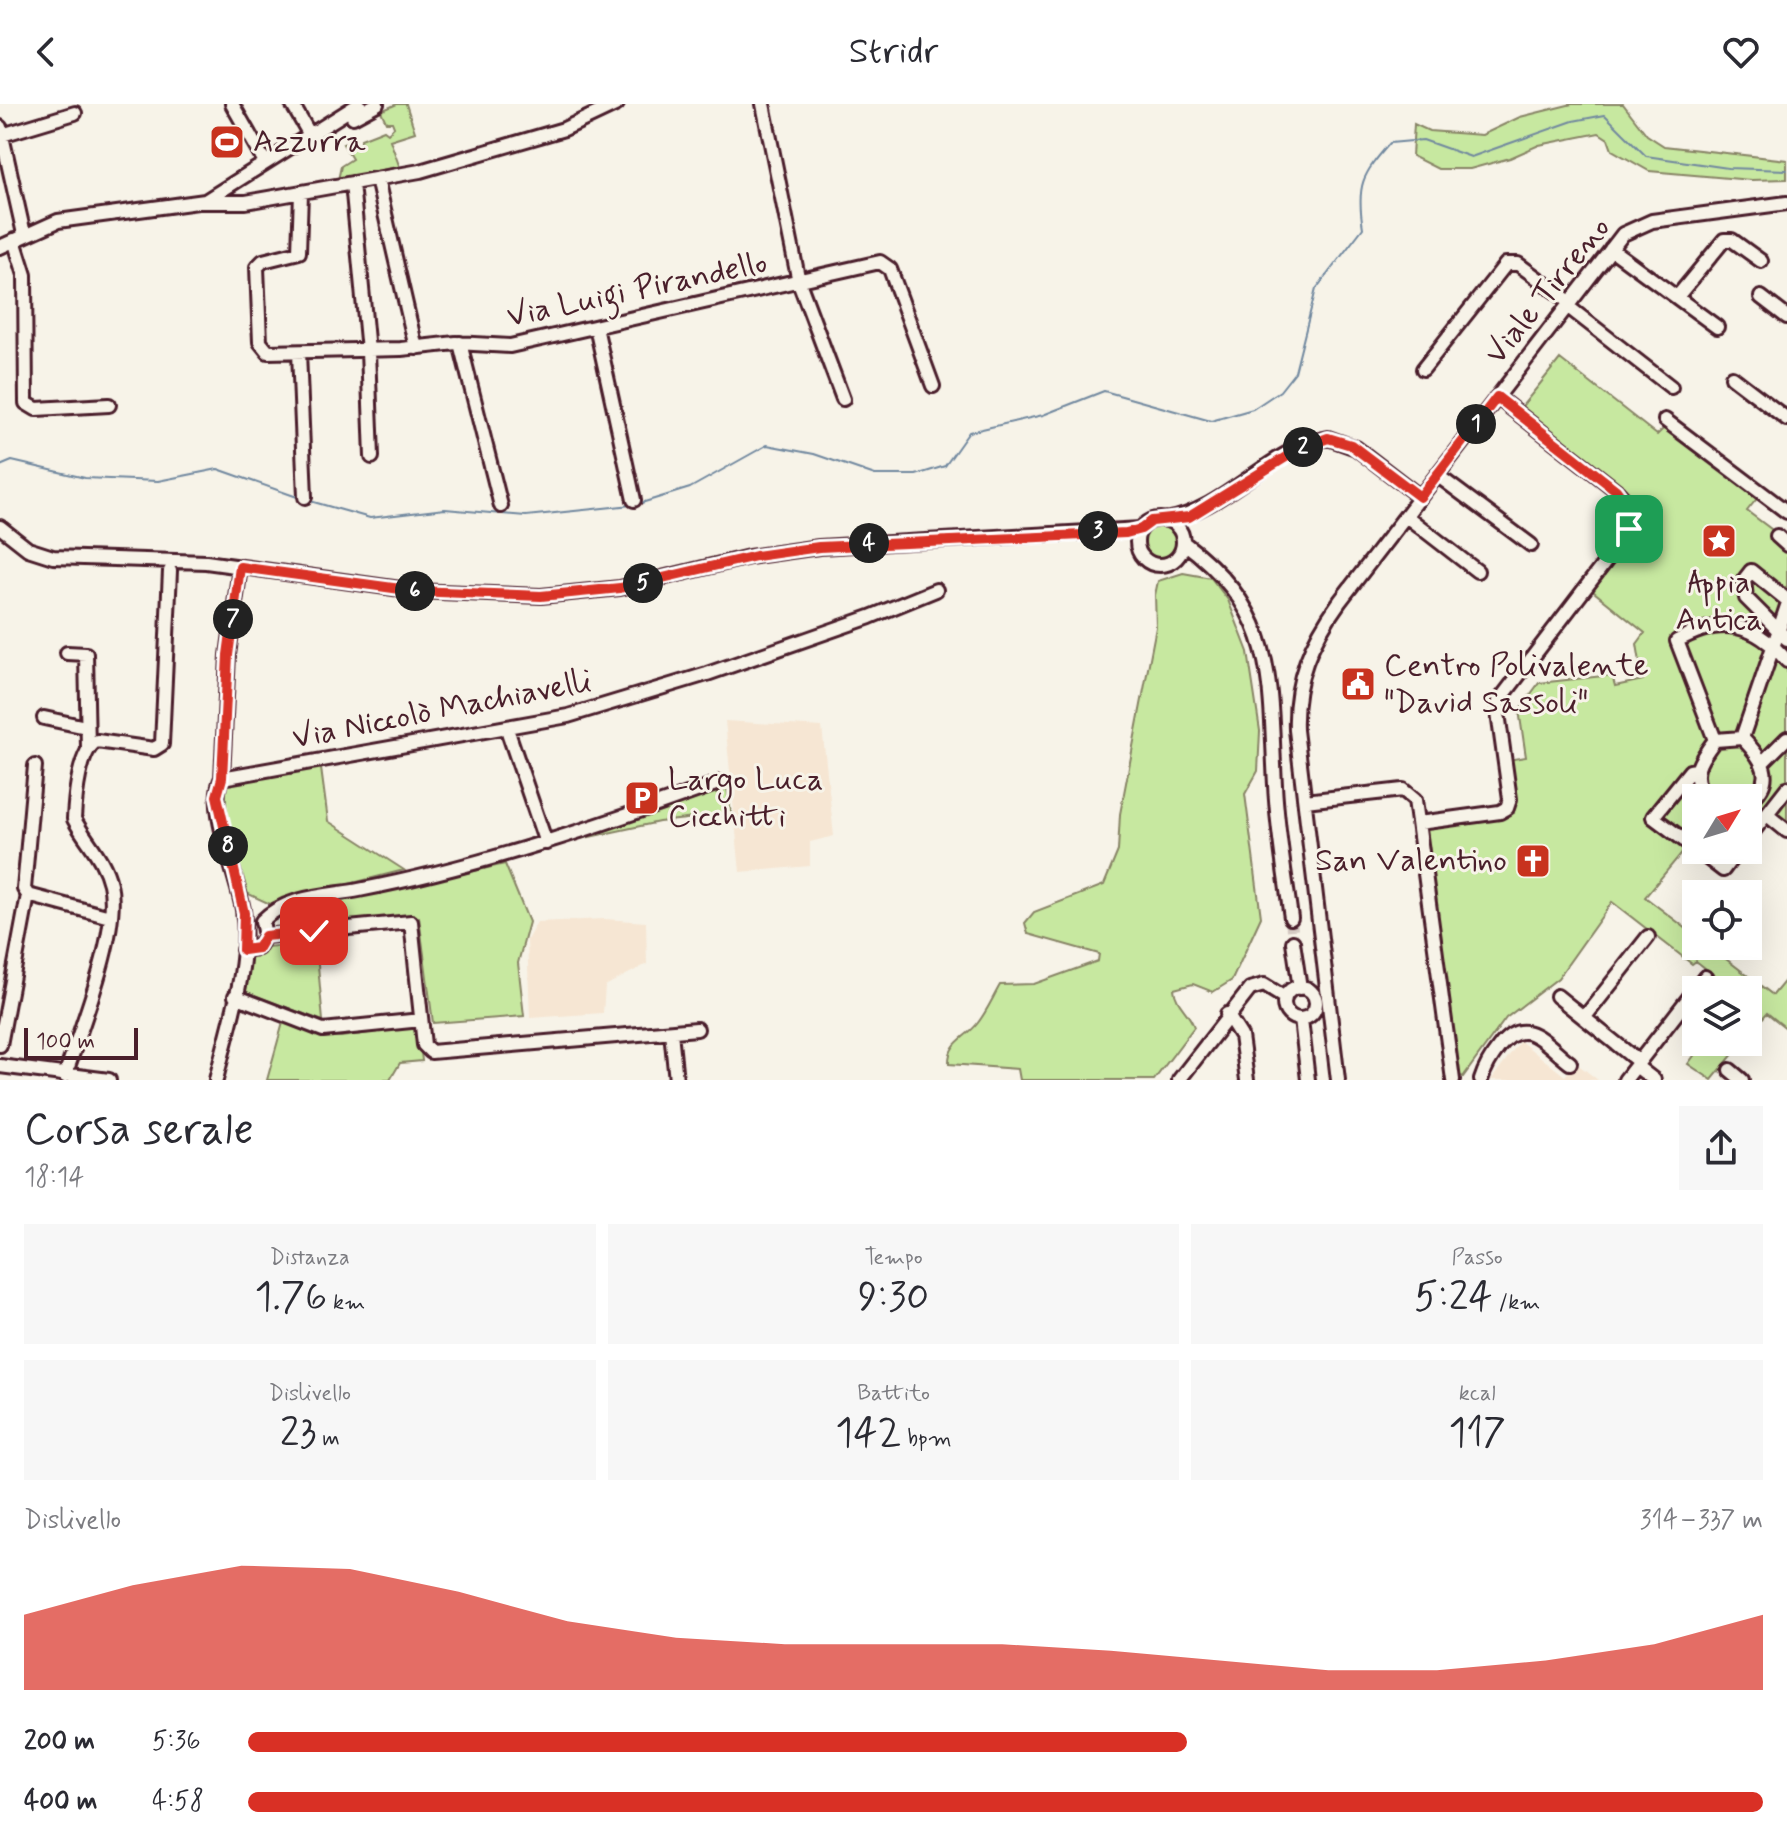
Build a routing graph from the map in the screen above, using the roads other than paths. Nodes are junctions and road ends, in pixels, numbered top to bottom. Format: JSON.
{"nodes":[{"id":1,"x":232,"y":104,"type":"edge"},
{"id":2,"x":292,"y":104,"type":"edge"},
{"id":3,"x":359,"y":104,"type":"edge"},
{"id":4,"x":377,"y":104,"type":"edge"},
{"id":5,"x":617,"y":104,"type":"edge"},
{"id":6,"x":763,"y":104,"type":"edge"},
{"id":7,"x":75,"y":113,"type":"dead end"},
{"id":8,"x":1,"y":131,"type":"edge"},
{"id":9,"x":310,"y":135,"type":"junction"},
{"id":10,"x":265,"y":162,"type":"junction"},
{"id":11,"x":377,"y":179,"type":"junction"},
{"id":12,"x":352,"y":183,"type":"junction"},
{"id":13,"x":301,"y":193,"type":"junction"},
{"id":14,"x":215,"y":196,"type":"junction"},
{"id":15,"x":201,"y":202,"type":"junction"},
{"id":16,"x":1787,"y":203,"type":"edge"},
{"id":17,"x":19,"y":237,"type":"junction"},
{"id":18,"x":0,"y":247,"type":"edge"},
{"id":19,"x":1611,"y":249,"type":"junction"},
{"id":20,"x":1761,"y":261,"type":"dead end"},
{"id":21,"x":799,"y":282,"type":"junction"},
{"id":22,"x":1677,"y":297,"type":"junction"},
{"id":23,"x":1761,"y":297,"type":"dead end"},
{"id":24,"x":1568,"y":304,"type":"junction"},
{"id":25,"x":1787,"y":317,"type":"edge"},
{"id":26,"x":596,"y":327,"type":"junction"},
{"id":27,"x":1717,"y":327,"type":"dead end"},
{"id":28,"x":460,"y":343,"type":"junction"},
{"id":29,"x":416,"y":348,"type":"junction"},
{"id":30,"x":368,"y":351,"type":"junction"},
{"id":31,"x":299,"y":352,"type":"junction"},
{"id":32,"x":1423,"y":369,"type":"dead end"},
{"id":33,"x":1732,"y":377,"type":"dead end"},
{"id":34,"x":933,"y":386,"type":"dead end"},
{"id":35,"x":1671,"y":387,"type":"dead end"},
{"id":36,"x":1497,"y":397,"type":"junction"},
{"id":37,"x":843,"y":399,"type":"dead end"},
{"id":38,"x":109,"y":405,"type":"dead end"},
{"id":39,"x":1787,"y":419,"type":"edge"},
{"id":40,"x":1665,"y":420,"type":"dead end"},
{"id":41,"x":372,"y":457,"type":"dead end"},
{"id":42,"x":1437,"y":475,"type":"junction"},
{"id":43,"x":305,"y":497,"type":"dead end"},
{"id":44,"x":1420,"y":497,"type":"junction"},
{"id":45,"x":634,"y":500,"type":"dead end"},
{"id":46,"x":501,"y":506,"type":"dead end"},
{"id":47,"x":1787,"y":512,"type":"edge"},
{"id":48,"x":1406,"y":516,"type":"junction"},
{"id":49,"x":1189,"y":517,"type":"junction"},
{"id":50,"x":1166,"y":520,"type":"junction"},
{"id":51,"x":0,"y":527,"type":"edge"},
{"id":52,"x":1141,"y":529,"type":"junction"},
{"id":53,"x":1126,"y":533,"type":"junction"},
{"id":54,"x":1182,"y":537,"type":"junction"},
{"id":55,"x":1137,"y":543,"type":"junction"},
{"id":56,"x":1531,"y":545,"type":"dead end"},
{"id":57,"x":1200,"y":554,"type":"junction"},
{"id":58,"x":1179,"y":555,"type":"junction"},
{"id":59,"x":240,"y":567,"type":"junction"},
{"id":60,"x":170,"y":571,"type":"dead end"},
{"id":61,"x":1477,"y":571,"type":"dead end"},
{"id":62,"x":936,"y":590,"type":"dead end"},
{"id":63,"x":1787,"y":600,"type":"edge"},
{"id":64,"x":1787,"y":606,"type":"edge"},
{"id":65,"x":1783,"y":635,"type":"edge"},
{"id":66,"x":1774,"y":646,"type":"junction"},
{"id":67,"x":67,"y":653,"type":"dead end"},
{"id":68,"x":1787,"y":661,"type":"edge"},
{"id":69,"x":44,"y":718,"type":"dead end"},
{"id":70,"x":86,"y":727,"type":"junction"},
{"id":71,"x":507,"y":729,"type":"junction"},
{"id":72,"x":1742,"y":738,"type":"junction"},
{"id":73,"x":1787,"y":738,"type":"edge"},
{"id":74,"x":1715,"y":740,"type":"junction"},
{"id":75,"x":88,"y":748,"type":"junction"},
{"id":76,"x":1762,"y":763,"type":"junction"},
{"id":77,"x":35,"y":766,"type":"dead end"},
{"id":78,"x":1696,"y":770,"type":"junction"},
{"id":79,"x":222,"y":778,"type":"junction"},
{"id":80,"x":721,"y":782,"type":"dead end"},
{"id":81,"x":1698,"y":784,"type":"edge"},
{"id":82,"x":1762,"y":785,"type":"edge"},
{"id":83,"x":1787,"y":788,"type":"edge"},
{"id":84,"x":1305,"y":801,"type":"junction"},
{"id":85,"x":1766,"y":814,"type":"junction"},
{"id":86,"x":1762,"y":819,"type":"edge"},
{"id":87,"x":1419,"y":823,"type":"junction"},
{"id":88,"x":1787,"y":831,"type":"edge"},
{"id":89,"x":1682,"y":839,"type":"edge"},
{"id":90,"x":546,"y":843,"type":"junction"},
{"id":91,"x":28,"y":895,"type":"junction"},
{"id":92,"x":110,"y":917,"type":"junction"},
{"id":93,"x":1291,"y":918,"type":"tunnel mouth"},
{"id":94,"x":265,"y":936,"type":"junction"},
{"id":95,"x":1648,"y":937,"type":"dead end"},
{"id":96,"x":1293,"y":942,"type":"tunnel mouth"},
{"id":97,"x":243,"y":950,"type":"junction"},
{"id":98,"x":6,"y":971,"type":"edge"},
{"id":99,"x":1300,"y":988,"type":"junction"},
{"id":100,"x":235,"y":996,"type":"junction"},
{"id":101,"x":1557,"y":996,"type":"dead end"},
{"id":102,"x":1285,"y":998,"type":"junction"},
{"id":103,"x":1682,"y":1007,"type":"edge"},
{"id":104,"x":1227,"y":1014,"type":"junction"},
{"id":105,"x":1584,"y":1018,"type":"junction"},
{"id":106,"x":1301,"y":1019,"type":"junction"},
{"id":107,"x":421,"y":1020,"type":"junction"},
{"id":108,"x":697,"y":1029,"type":"dead end"},
{"id":109,"x":671,"y":1032,"type":"junction"},
{"id":110,"x":0,"y":1045,"type":"edge"},
{"id":111,"x":1570,"y":1063,"type":"dead end"},
{"id":112,"x":1638,"y":1064,"type":"junction"},
{"id":113,"x":0,"y":1066,"type":"edge"},
{"id":114,"x":1730,"y":1070,"type":"dead end"},
{"id":115,"x":20,"y":1074,"type":"edge"},
{"id":116,"x":65,"y":1076,"type":"junction"},
{"id":117,"x":109,"y":1080,"type":"edge"},
{"id":118,"x":216,"y":1080,"type":"edge"},
{"id":119,"x":676,"y":1080,"type":"edge"},
{"id":120,"x":1179,"y":1080,"type":"edge"},
{"id":121,"x":1247,"y":1080,"type":"edge"},
{"id":122,"x":1308,"y":1080,"type":"edge"},
{"id":123,"x":1338,"y":1080,"type":"edge"},
{"id":124,"x":1453,"y":1080,"type":"edge"},
{"id":125,"x":1481,"y":1080,"type":"edge"},
{"id":126,"x":1625,"y":1080,"type":"edge"},
{"id":127,"x":1654,"y":1080,"type":"edge"},
{"id":128,"x":1742,"y":1080,"type":"edge"}],
"edges":[{"from":1,"to":10,"type":"street"},
{"from":2,"to":9,"type":"street"},
{"from":3,"to":9,"type":"street"},
{"from":4,"to":14,"type":"street"},
{"from":5,"to":11,"type":"street"},
{"from":6,"to":21,"type":"street"},
{"from":7,"to":8,"type":"street"},
{"from":8,"to":17,"type":"street"},
{"from":9,"to":10,"type":"street"},
{"from":10,"to":14,"type":"street"},
{"from":11,"to":12,"type":"street"},
{"from":11,"to":29,"type":"street"},
{"from":12,"to":13,"type":"street"},
{"from":12,"to":30,"type":"street"},
{"from":13,"to":15,"type":"street"},
{"from":13,"to":31,"type":"street","name":"Via Luigi Pirandello"},
{"from":14,"to":15,"type":"street"},
{"from":15,"to":17,"type":"street"},
{"from":16,"to":19,"type":"street","name":"Viale Tirreno"},
{"from":17,"to":18,"type":"street"},
{"from":17,"to":38,"type":"street"},
{"from":19,"to":22,"type":"street"},
{"from":19,"to":24,"type":"street","name":"Viale Tirreno"},
{"from":20,"to":22,"type":"street"},
{"from":21,"to":26,"type":"street","name":"Via Luigi Pirandello"},
{"from":21,"to":34,"type":"street","name":"Via Luigi Pirandello"},
{"from":21,"to":37,"type":"street"},
{"from":22,"to":27,"type":"street"},
{"from":23,"to":25,"type":"street"},
{"from":24,"to":32,"type":"street"},
{"from":24,"to":35,"type":"street"},
{"from":24,"to":36,"type":"street","name":"Viale Tirreno"},
{"from":26,"to":28,"type":"street","name":"Via Luigi Pirandello"},
{"from":26,"to":45,"type":"street"},
{"from":28,"to":29,"type":"street","name":"Via Luigi Pirandello"},
{"from":28,"to":46,"type":"street"},
{"from":29,"to":30,"type":"street","name":"Via Luigi Pirandello"},
{"from":30,"to":31,"type":"street","name":"Via Luigi Pirandello"},
{"from":30,"to":41,"type":"street"},
{"from":31,"to":43,"type":"street"},
{"from":33,"to":39,"type":"street"},
{"from":36,"to":42,"type":"street","name":"Viale Tirreno"},
{"from":36,"to":87,"type":"street"},
{"from":40,"to":47,"type":"street"},
{"from":42,"to":44,"type":"street","name":"Viale Tirreno"},
{"from":42,"to":56,"type":"street"},
{"from":44,"to":48,"type":"street","name":"Viale Tirreno"},
{"from":44,"to":49,"type":"street"},
{"from":48,"to":61,"type":"street"},
{"from":48,"to":84,"type":"street","name":"Viale Tirreno"},
{"from":49,"to":50,"type":"street"},
{"from":49,"to":54,"type":"street"},
{"from":50,"to":52,"type":"street"},
{"from":50,"to":54,"type":"street"},
{"from":51,"to":59,"type":"street"},
{"from":52,"to":53,"type":"street"},
{"from":52,"to":55,"type":"street"},
{"from":53,"to":55,"type":"street"},
{"from":53,"to":59,"type":"street"},
{"from":54,"to":57,"type":"street"},
{"from":54,"to":58,"type":"street"},
{"from":55,"to":58,"type":"street"},
{"from":57,"to":58,"type":"street"},
{"from":57,"to":93,"type":"street"},
{"from":59,"to":79,"type":"street"},
{"from":60,"to":75,"type":"street"},
{"from":62,"to":71,"type":"street","name":"Via Niccolò Machiavelli"},
{"from":63,"to":65,"type":"street"},
{"from":64,"to":65,"type":"street"},
{"from":65,"to":66,"type":"street"},
{"from":66,"to":68,"type":"street"},
{"from":66,"to":72,"type":"street"},
{"from":66,"to":74,"type":"street"},
{"from":67,"to":70,"type":"street"},
{"from":69,"to":70,"type":"street"},
{"from":70,"to":75,"type":"street"},
{"from":71,"to":79,"type":"street","name":"Via Niccolò Machiavelli"},
{"from":71,"to":90,"type":"street"},
{"from":72,"to":74,"type":"street"},
{"from":72,"to":76,"type":"street"},
{"from":73,"to":76,"type":"street"},
{"from":74,"to":78,"type":"street"},
{"from":75,"to":92,"type":"street"},
{"from":76,"to":82,"type":"street"},
{"from":77,"to":91,"type":"street"},
{"from":78,"to":81,"type":"street"},
{"from":78,"to":89,"type":"street"},
{"from":79,"to":97,"type":"street"},
{"from":80,"to":90,"type":"street"},
{"from":83,"to":85,"type":"street"},
{"from":84,"to":87,"type":"street"},
{"from":84,"to":123,"type":"street","name":"Viale Tirreno"},
{"from":85,"to":86,"type":"street"},
{"from":85,"to":88,"type":"street"},
{"from":87,"to":124,"type":"street"},
{"from":90,"to":94,"type":"street"},
{"from":91,"to":92,"type":"street"},
{"from":91,"to":98,"type":"street"},
{"from":92,"to":116,"type":"street"},
{"from":94,"to":97,"type":"street"},
{"from":94,"to":107,"type":"street"},
{"from":95,"to":105,"type":"street"},
{"from":96,"to":99,"type":"street"},
{"from":97,"to":100,"type":"street"},
{"from":98,"to":110,"type":"street"},
{"from":99,"to":102,"type":"street"},
{"from":99,"to":106,"type":"street"},
{"from":100,"to":107,"type":"street"},
{"from":100,"to":118,"type":"street"},
{"from":101,"to":105,"type":"street"},
{"from":102,"to":104,"type":"street"},
{"from":102,"to":106,"type":"street"},
{"from":103,"to":112,"type":"street"},
{"from":104,"to":120,"type":"street"},
{"from":104,"to":121,"type":"street"},
{"from":105,"to":112,"type":"street"},
{"from":106,"to":122,"type":"street"},
{"from":107,"to":109,"type":"street"},
{"from":108,"to":109,"type":"street"},
{"from":109,"to":119,"type":"street"},
{"from":111,"to":125,"type":"street"},
{"from":112,"to":126,"type":"street"},
{"from":112,"to":127,"type":"street"},
{"from":113,"to":115,"type":"street"},
{"from":114,"to":128,"type":"street"},
{"from":115,"to":116,"type":"street"},
{"from":116,"to":117,"type":"street"}]}
